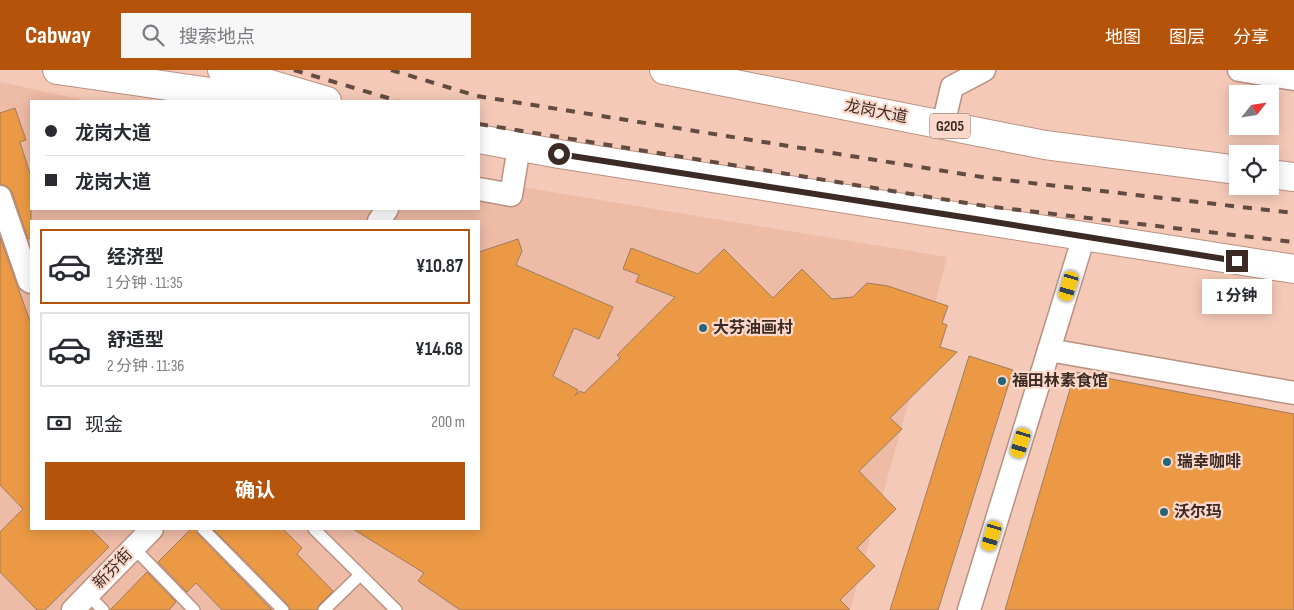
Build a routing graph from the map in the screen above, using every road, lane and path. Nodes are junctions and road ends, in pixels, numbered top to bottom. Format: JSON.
{"nodes":[{"id":1,"x":57,"y":70,"type":"edge"},
{"id":2,"x":222,"y":70,"type":"edge"},
{"id":3,"x":664,"y":70,"type":"edge"},
{"id":4,"x":984,"y":70,"type":"edge"},
{"id":5,"x":1239,"y":70,"type":"edge"},
{"id":6,"x":1294,"y":79,"type":"edge"},
{"id":7,"x":267,"y":100,"type":"edge"},
{"id":8,"x":324,"y":100,"type":"edge"},
{"id":9,"x":943,"y":125,"type":"junction"},
{"id":10,"x":480,"y":139,"type":"edge"},
{"id":11,"x":519,"y":147,"type":"junction"},
{"id":12,"x":1229,"y":169,"type":"edge"},
{"id":13,"x":1279,"y":175,"type":"edge"},
{"id":14,"x":1294,"y":177,"type":"edge"},
{"id":15,"x":480,"y":190,"type":"edge"},
{"id":16,"x":0,"y":197,"type":"edge"},
{"id":17,"x":1084,"y":236,"type":"junction"},
{"id":18,"x":1294,"y":270,"type":"edge"},
{"id":19,"x":30,"y":282,"type":"edge"},
{"id":20,"x":1049,"y":350,"type":"junction"},
{"id":21,"x":1294,"y":392,"type":"edge"},
{"id":22,"x":151,"y":530,"type":"edge"},
{"id":23,"x":204,"y":530,"type":"edge"},
{"id":24,"x":315,"y":530,"type":"edge"},
{"id":25,"x":134,"y":548,"type":"junction"},
{"id":26,"x":360,"y":575,"type":"junction"},
{"id":27,"x":88,"y":605,"type":"edge"},
{"id":28,"x":194,"y":610,"type":"edge"},
{"id":29,"x":283,"y":610,"type":"edge"},
{"id":30,"x":324,"y":610,"type":"edge"},
{"id":31,"x":396,"y":610,"type":"edge"},
{"id":32,"x":969,"y":610,"type":"edge"}],
"edges":[{"from":1,"to":7,"type":"highway"},
{"from":2,"to":8,"type":"highway"},
{"from":3,"to":9,"type":"highway","name":"龙岗大道","number":"G205"},
{"from":4,"to":9,"type":"street"},
{"from":5,"to":6,"type":"street"},
{"from":9,"to":12,"type":"highway","name":"龙岗大道","number":"G205"},
{"from":10,"to":11,"type":"highway"},
{"from":11,"to":15,"type":"street"},
{"from":11,"to":17,"type":"highway"},
{"from":13,"to":14,"type":"highway"},
{"from":16,"to":19,"type":"street"},
{"from":17,"to":18,"type":"highway"},
{"from":17,"to":20,"type":"street"},
{"from":20,"to":21,"type":"street"},
{"from":20,"to":32,"type":"street"},
{"from":22,"to":25,"type":"street","name":"新芬街"},
{"from":23,"to":29,"type":"lane"},
{"from":24,"to":26,"type":"lane"},
{"from":25,"to":27,"type":"street","name":"新芬街"},
{"from":25,"to":28,"type":"lane"},
{"from":26,"to":30,"type":"lane"},
{"from":26,"to":31,"type":"lane"}]}
